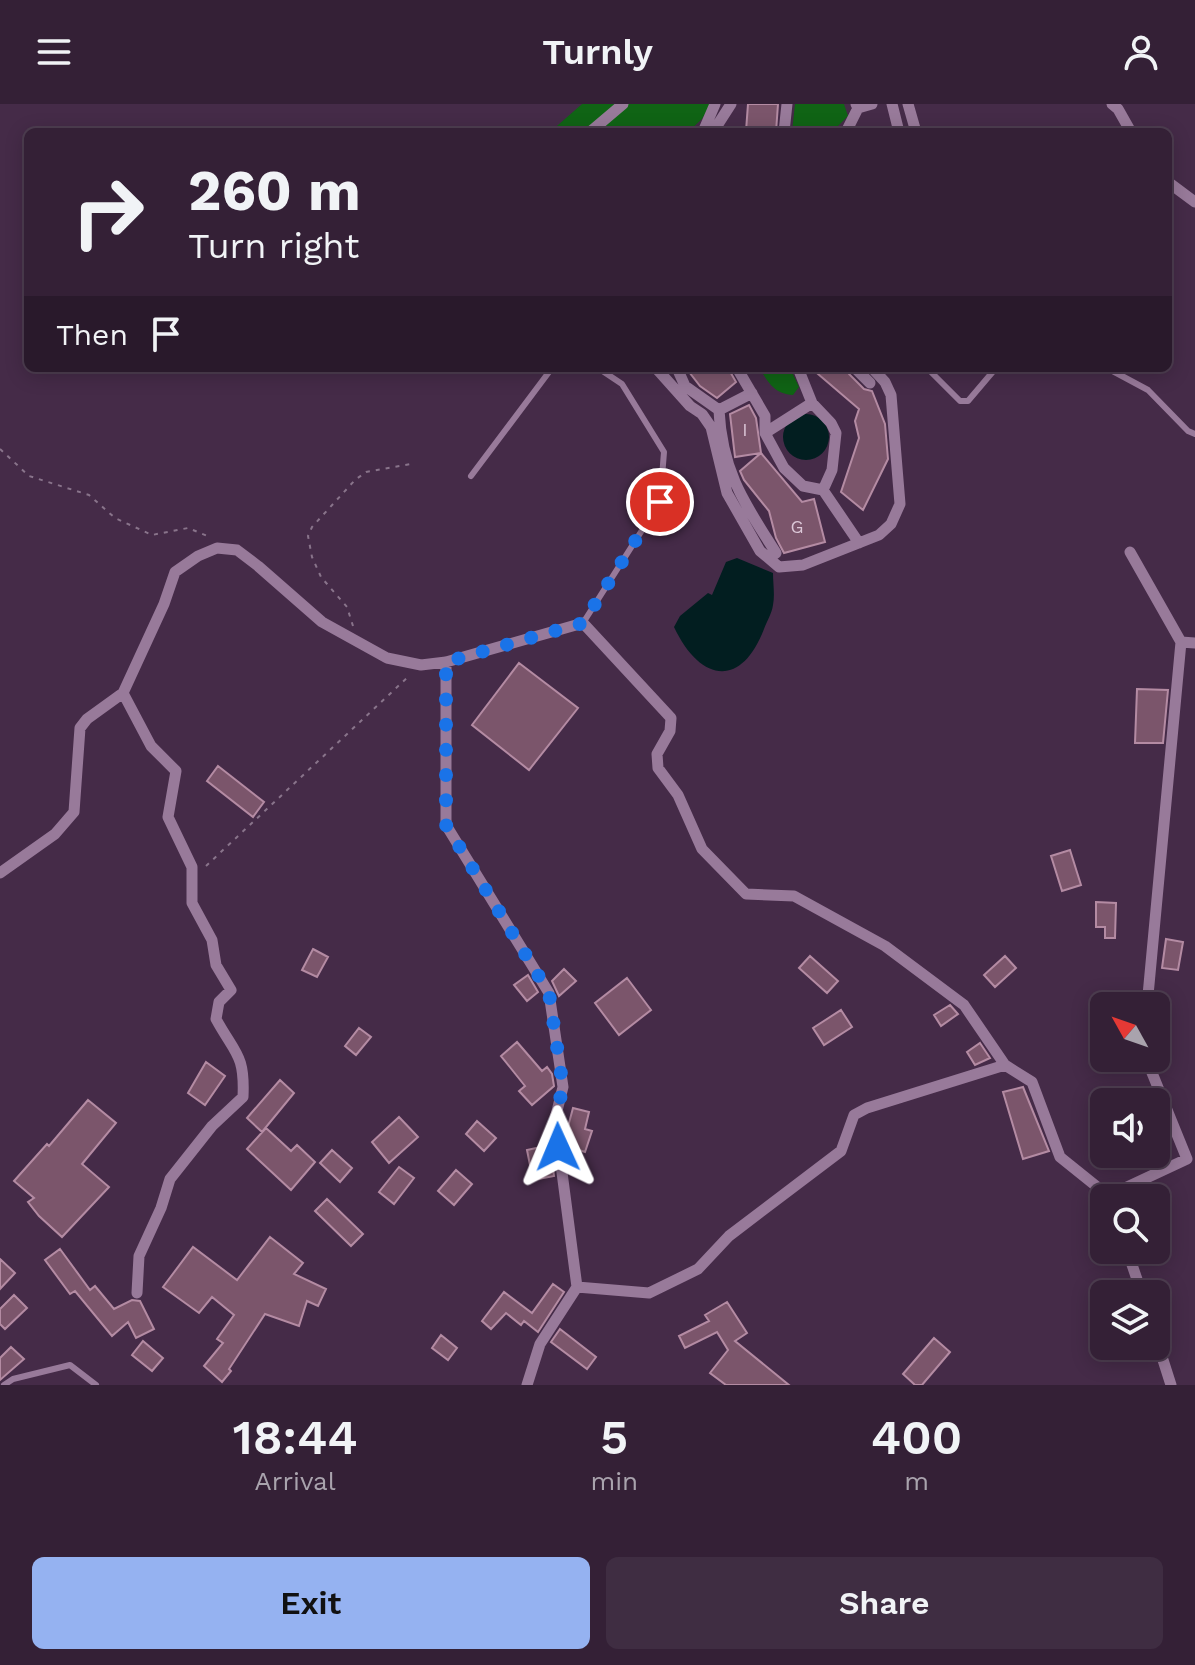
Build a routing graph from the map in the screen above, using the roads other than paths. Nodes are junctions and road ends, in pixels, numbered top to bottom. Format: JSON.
{"nodes":[{"id":1,"x":623,"y":104,"type":"edge"},
{"id":2,"x":715,"y":104,"type":"edge"},
{"id":3,"x":731,"y":104,"type":"edge"},
{"id":4,"x":787,"y":104,"type":"edge"},
{"id":5,"x":872,"y":104,"type":"edge"},
{"id":6,"x":892,"y":104,"type":"edge"},
{"id":7,"x":908,"y":104,"type":"edge"},
{"id":8,"x":1112,"y":104,"type":"edge"},
{"id":9,"x":857,"y":106,"type":"edge"},
{"id":10,"x":595,"y":128,"type":"edge"},
{"id":11,"x":705,"y":128,"type":"edge"},
{"id":12,"x":716,"y":128,"type":"edge"},
{"id":13,"x":784,"y":128,"type":"edge"},
{"id":14,"x":848,"y":128,"type":"edge"},
{"id":15,"x":898,"y":128,"type":"edge"},
{"id":16,"x":915,"y":128,"type":"edge"},
{"id":17,"x":1129,"y":128,"type":"edge"},
{"id":18,"x":1172,"y":185,"type":"edge"},
{"id":19,"x":1195,"y":202,"type":"edge"},
{"id":20,"x":549,"y":372,"type":"edge"},
{"id":21,"x":604,"y":372,"type":"edge"},
{"id":22,"x":660,"y":372,"type":"edge"},
{"id":23,"x":679,"y":372,"type":"edge"},
{"id":24,"x":739,"y":372,"type":"edge"},
{"id":25,"x":800,"y":372,"type":"edge"},
{"id":26,"x":859,"y":372,"type":"edge"},
{"id":27,"x":876,"y":372,"type":"edge"},
{"id":28,"x":931,"y":372,"type":"edge"},
{"id":29,"x":993,"y":372,"type":"edge"},
{"id":30,"x":1114,"y":372,"type":"edge"},
{"id":31,"x":870,"y":383,"type":"dead end"},
{"id":32,"x":752,"y":393,"type":"junction"},
{"id":33,"x":812,"y":403,"type":"junction"},
{"id":34,"x":719,"y":410,"type":"junction"},
{"id":35,"x":765,"y":433,"type":"junction"},
{"id":36,"x":1195,"y":434,"type":"edge"},
{"id":37,"x":471,"y":476,"type":"dead end"},
{"id":38,"x":823,"y":490,"type":"junction"},
{"id":39,"x":859,"y":543,"type":"junction"},
{"id":40,"x":1130,"y":552,"type":"dead end"},
{"id":41,"x":776,"y":553,"type":"dead end"},
{"id":42,"x":583,"y":623,"type":"junction"},
{"id":43,"x":1181,"y":642,"type":"junction"},
{"id":44,"x":1195,"y":643,"type":"edge"},
{"id":45,"x":446,"y":662,"type":"junction"},
{"id":46,"x":123,"y":693,"type":"junction"},
{"id":47,"x":0,"y":873,"type":"edge"},
{"id":48,"x":1148,"y":992,"type":"edge"},
{"id":49,"x":1005,"y":1065,"type":"junction"},
{"id":50,"x":1152,"y":1072,"type":"edge"},
{"id":51,"x":1095,"y":1184,"type":"edge"},
{"id":52,"x":1135,"y":1184,"type":"edge"},
{"id":53,"x":577,"y":1287,"type":"junction"},
{"id":54,"x":137,"y":1293,"type":"dead end"},
{"id":55,"x":1163,"y":1360,"type":"edge"},
{"id":56,"x":4,"y":1385,"type":"edge"},
{"id":57,"x":96,"y":1385,"type":"edge"},
{"id":58,"x":527,"y":1385,"type":"edge"},
{"id":59,"x":1171,"y":1385,"type":"edge"}],
"edges":[{"from":1,"to":10,"type":"street"},
{"from":2,"to":11,"type":"street"},
{"from":3,"to":12,"type":"street"},
{"from":4,"to":13,"type":"street"},
{"from":5,"to":9,"type":"street"},
{"from":6,"to":15,"type":"street"},
{"from":7,"to":16,"type":"street"},
{"from":8,"to":17,"type":"street"},
{"from":9,"to":14,"type":"street"},
{"from":18,"to":19,"type":"street"},
{"from":20,"to":37,"type":"lane"},
{"from":21,"to":42,"type":"lane"},
{"from":22,"to":39,"type":"street"},
{"from":23,"to":34,"type":"street"},
{"from":24,"to":32,"type":"street"},
{"from":25,"to":33,"type":"street"},
{"from":26,"to":31,"type":"street"},
{"from":27,"to":39,"type":"street"},
{"from":28,"to":29,"type":"lane"},
{"from":30,"to":36,"type":"lane"},
{"from":32,"to":34,"type":"street"},
{"from":32,"to":35,"type":"street"},
{"from":33,"to":35,"type":"street"},
{"from":33,"to":38,"type":"street"},
{"from":34,"to":41,"type":"street"},
{"from":35,"to":38,"type":"street"},
{"from":38,"to":39,"type":"street"},
{"from":40,"to":43,"type":"street"},
{"from":42,"to":45,"type":"street"},
{"from":42,"to":49,"type":"street"},
{"from":43,"to":44,"type":"street"},
{"from":43,"to":48,"type":"street"},
{"from":45,"to":46,"type":"street"},
{"from":45,"to":53,"type":"street"},
{"from":46,"to":47,"type":"street"},
{"from":46,"to":54,"type":"street"},
{"from":49,"to":51,"type":"street"},
{"from":49,"to":53,"type":"street"},
{"from":50,"to":52,"type":"street"},
{"from":53,"to":58,"type":"street"},
{"from":55,"to":59,"type":"street"},
{"from":56,"to":57,"type":"lane"}]}
